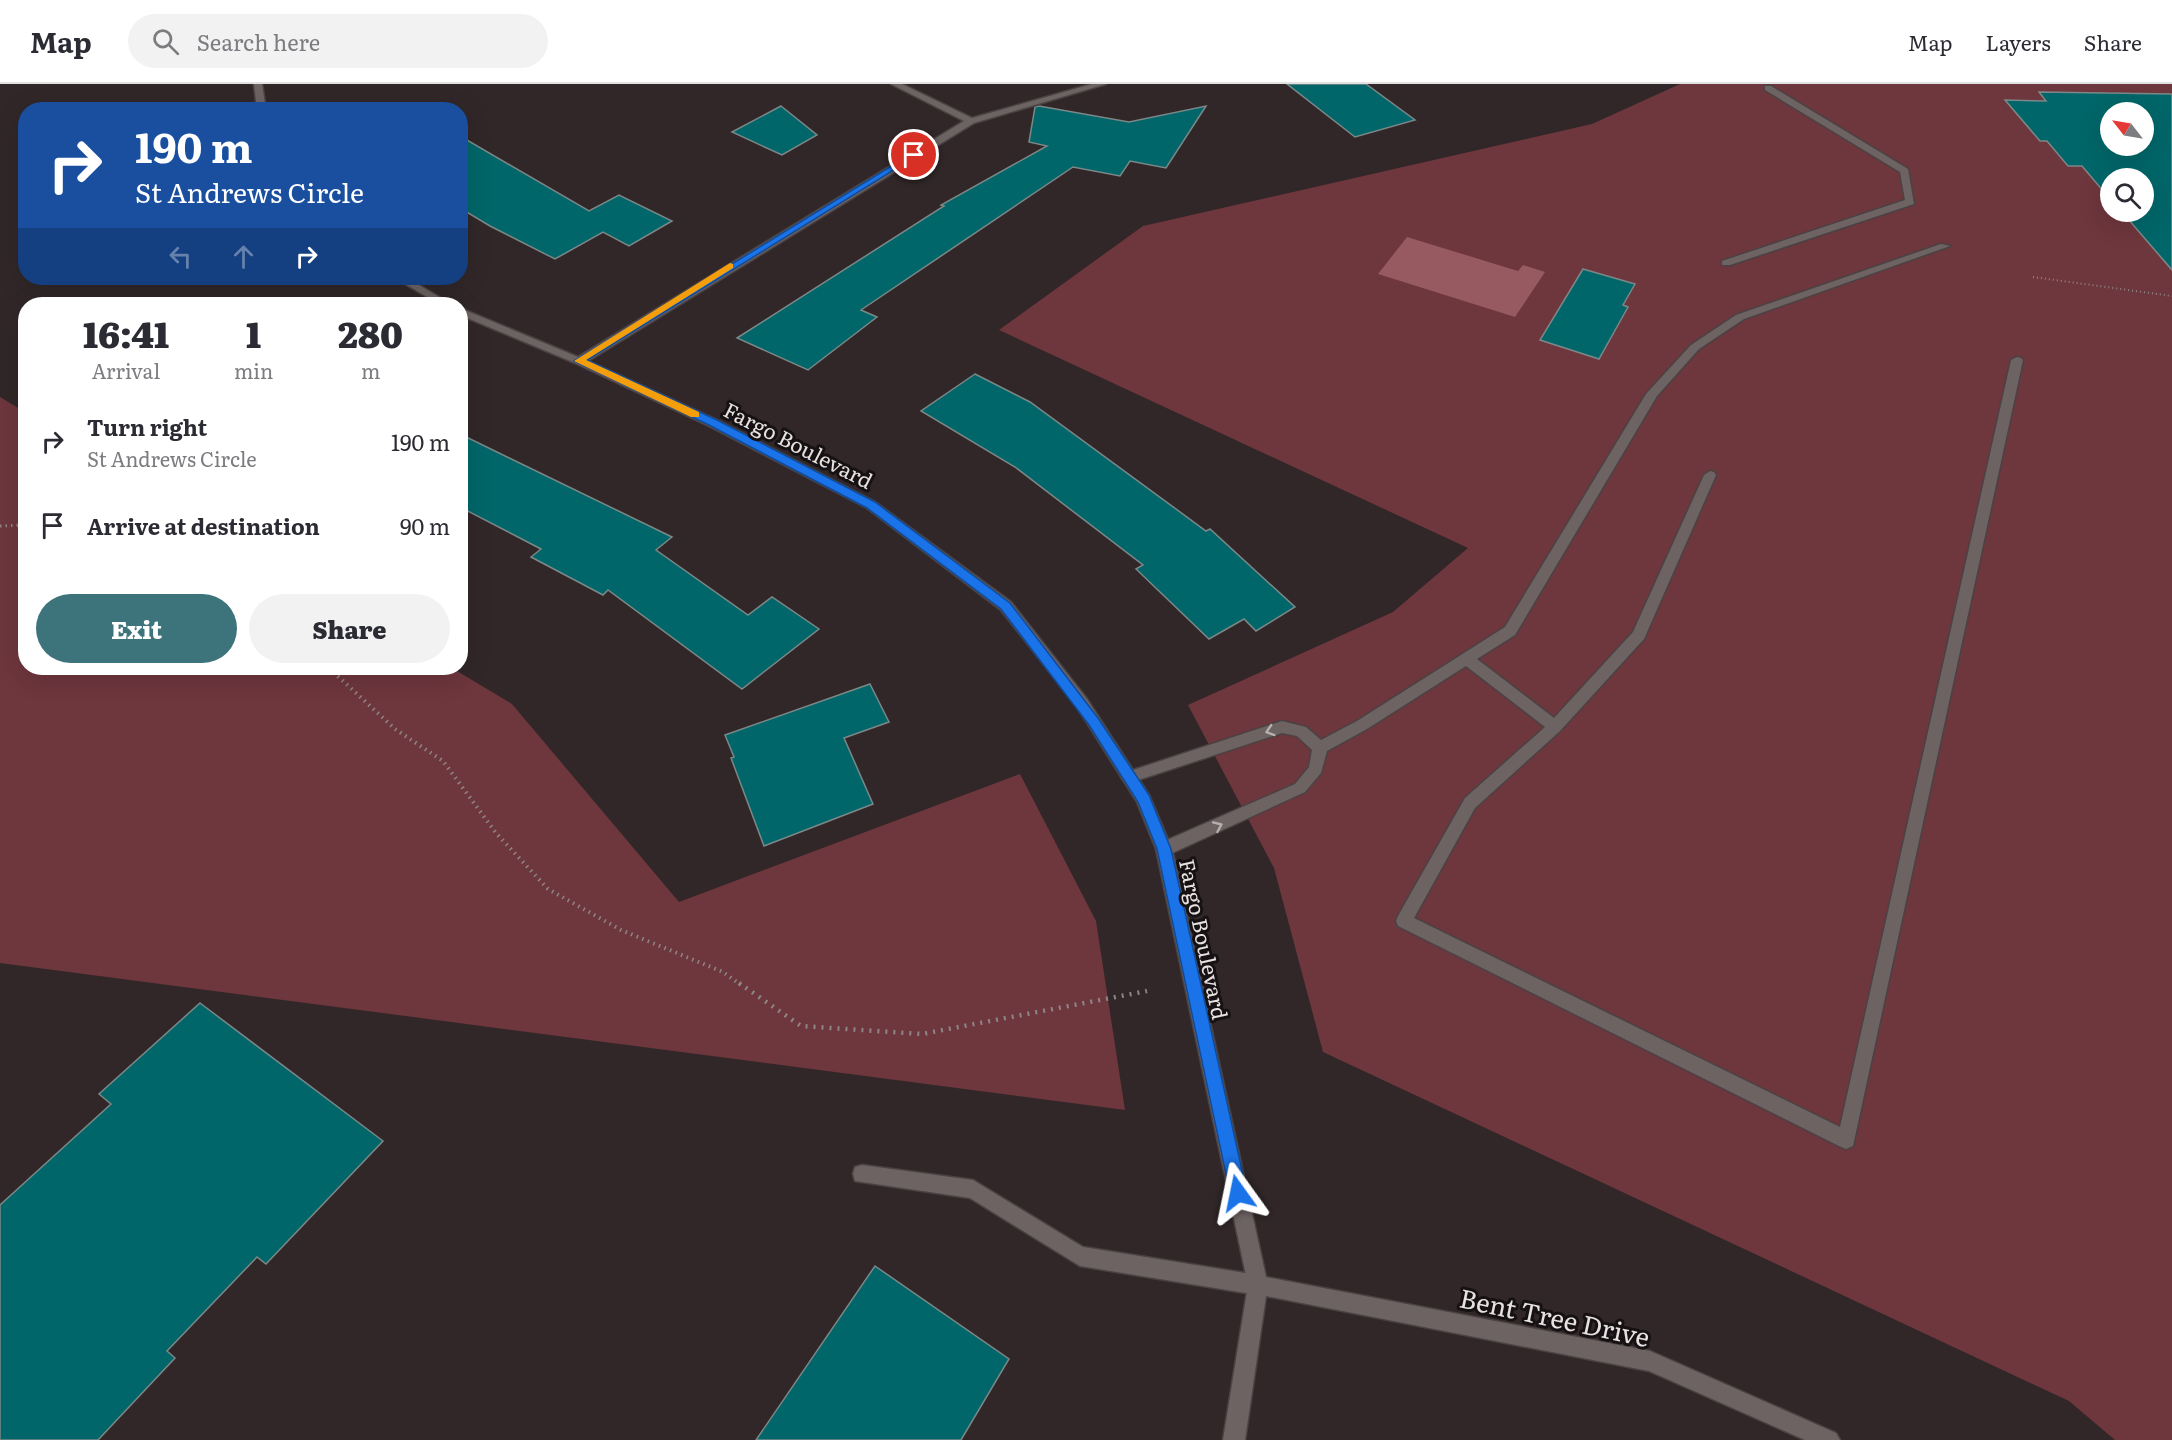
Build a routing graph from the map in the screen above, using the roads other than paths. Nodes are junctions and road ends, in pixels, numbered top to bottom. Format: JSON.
{"nodes":[{"id":1,"x":258,"y":84,"type":"edge"},
{"id":2,"x":895,"y":84,"type":"edge"},
{"id":3,"x":1102,"y":84,"type":"edge"},
{"id":4,"x":1768,"y":88,"type":"dead end"},
{"id":5,"x":261,"y":102,"type":"edge"},
{"id":6,"x":971,"y":121,"type":"junction"},
{"id":7,"x":1945,"y":246,"type":"dead end"},
{"id":8,"x":1726,"y":263,"type":"dead end"},
{"id":9,"x":412,"y":285,"type":"edge"},
{"id":10,"x":434,"y":297,"type":"edge"},
{"id":11,"x":468,"y":314,"type":"edge"},
{"id":12,"x":2017,"y":360,"type":"dead end"},
{"id":13,"x":579,"y":361,"type":"junction"},
{"id":14,"x":1710,"y":475,"type":"dead end"},
{"id":15,"x":1467,"y":659,"type":"junction"},
{"id":16,"x":1555,"y":727,"type":"junction"},
{"id":17,"x":1320,"y":748,"type":"junction"},
{"id":18,"x":1129,"y":777,"type":"junction"},
{"id":19,"x":1164,"y":849,"type":"junction"},
{"id":20,"x":862,"y":1174,"type":"dead end"},
{"id":21,"x":1258,"y":1285,"type":"junction"},
{"id":22,"x":1234,"y":1440,"type":"edge"},
{"id":23,"x":1828,"y":1440,"type":"edge"}],
"edges":[{"from":1,"to":5,"type":"street"},
{"from":2,"to":6,"type":"street"},
{"from":3,"to":6,"type":"street"},
{"from":4,"to":8,"type":"street"},
{"from":6,"to":13,"type":"street"},
{"from":7,"to":15,"type":"street"},
{"from":9,"to":10,"type":"street"},
{"from":11,"to":13,"type":"street","name":"Fargo Boulevard"},
{"from":12,"to":16,"type":"street"},
{"from":13,"to":18,"type":"street","name":"Fargo Boulevard"},
{"from":14,"to":16,"type":"street"},
{"from":15,"to":16,"type":"street"},
{"from":15,"to":17,"type":"street"},
{"from":17,"to":18,"type":"street","one_way":true},
{"from":19,"to":17,"type":"street","one_way":true},
{"from":18,"to":19,"type":"street","name":"Fargo Boulevard"},
{"from":19,"to":21,"type":"street","name":"Fargo Boulevard"},
{"from":20,"to":21,"type":"street","name":"Bent Tree Drive"},
{"from":21,"to":22,"type":"street","name":"Fargo Boulevard"},
{"from":21,"to":23,"type":"street","name":"Bent Tree Drive"}]}
